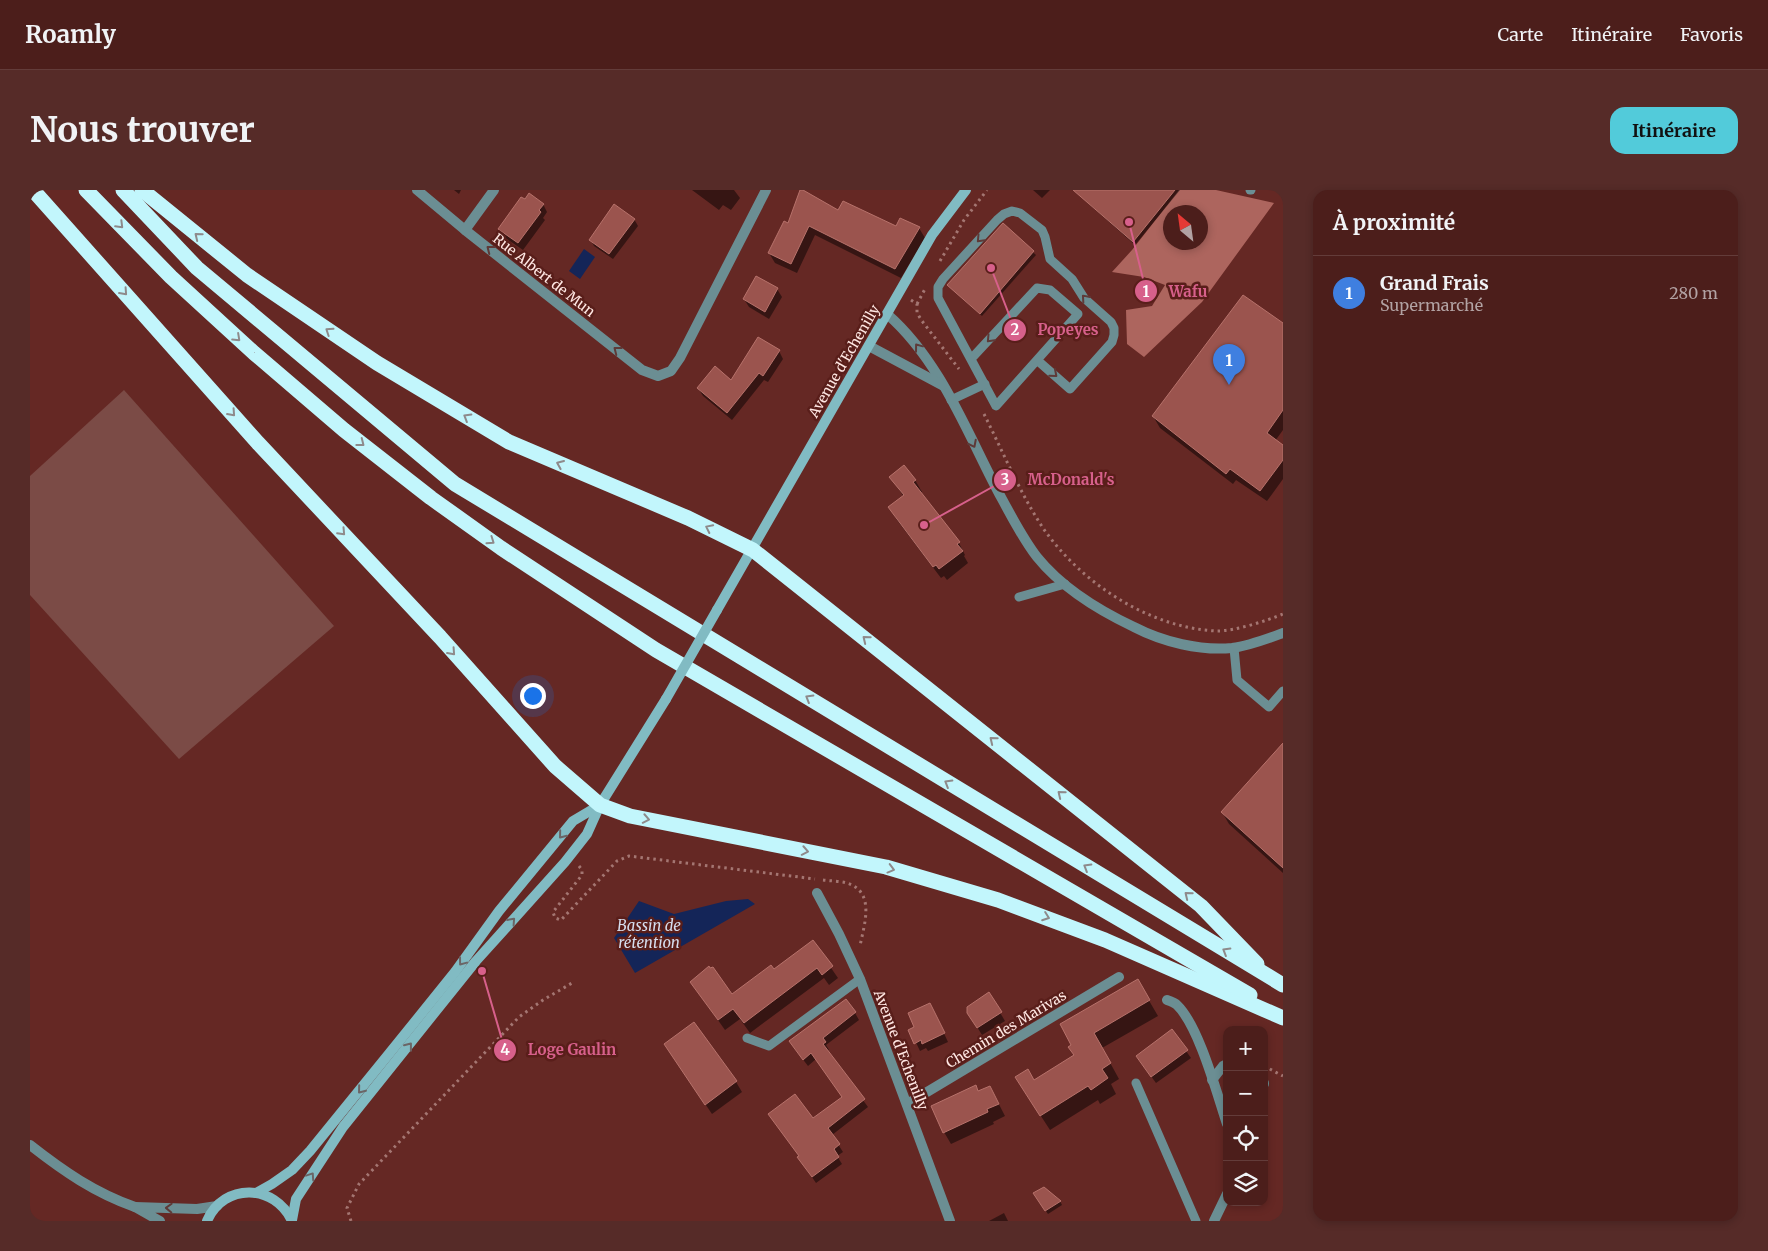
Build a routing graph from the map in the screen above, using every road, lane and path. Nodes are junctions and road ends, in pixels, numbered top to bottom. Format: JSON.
{"nodes":[{"id":1,"x":33,"y":190,"type":"edge"},
{"id":2,"x":86,"y":190,"type":"edge"},
{"id":3,"x":123,"y":190,"type":"edge"},
{"id":4,"x":142,"y":190,"type":"edge"},
{"id":5,"x":417,"y":190,"type":"edge"},
{"id":6,"x":494,"y":190,"type":"edge"},
{"id":7,"x":766,"y":190,"type":"edge"},
{"id":8,"x":966,"y":190,"type":"edge"},
{"id":9,"x":987,"y":190,"type":"edge"},
{"id":10,"x":465,"y":230,"type":"junction"},
{"id":11,"x":938,"y":264,"type":"dead end"},
{"id":12,"x":925,"y":288,"type":"dead end"},
{"id":13,"x":899,"y":294,"type":"junction"},
{"id":14,"x":917,"y":304,"type":"junction"},
{"id":15,"x":887,"y":314,"type":"junction"},
{"id":16,"x":869,"y":346,"type":"junction"},
{"id":17,"x":971,"y":359,"type":"junction"},
{"id":18,"x":1037,"y":360,"type":"junction"},
{"id":19,"x":984,"y":384,"type":"junction"},
{"id":20,"x":943,"y":386,"type":"junction"},
{"id":21,"x":971,"y":391,"type":"junction"},
{"id":22,"x":951,"y":400,"type":"junction"},
{"id":23,"x":753,"y":550,"type":"junction"},
{"id":24,"x":1065,"y":584,"type":"junction"},
{"id":25,"x":1019,"y":597,"type":"dead end"},
{"id":26,"x":1283,"y":614,"type":"edge"},
{"id":27,"x":1283,"y":633,"type":"edge"},
{"id":28,"x":1234,"y":648,"type":"junction"},
{"id":29,"x":1283,"y":691,"type":"edge"},
{"id":30,"x":600,"y":805,"type":"junction"},
{"id":31,"x":570,"y":856,"type":"junction"},
{"id":32,"x":817,"y":893,"type":"dead end"},
{"id":33,"x":858,"y":974,"type":"junction"},
{"id":34,"x":1119,"y":977,"type":"dead end"},
{"id":35,"x":1278,"y":982,"type":"edge"},
{"id":36,"x":572,"y":983,"type":"dead end"},
{"id":37,"x":1167,"y":1000,"type":"dead end"},
{"id":38,"x":1283,"y":1014,"type":"edge"},
{"id":39,"x":1283,"y":1018,"type":"edge"},
{"id":40,"x":747,"y":1038,"type":"dead end"},
{"id":41,"x":1223,"y":1066,"type":"edge"},
{"id":42,"x":1212,"y":1080,"type":"junction"},
{"id":43,"x":1136,"y":1083,"type":"dead end"},
{"id":44,"x":907,"y":1104,"type":"junction"},
{"id":45,"x":1224,"y":1116,"type":"edge"},
{"id":46,"x":30,"y":1145,"type":"edge"},
{"id":47,"x":256,"y":1193,"type":"junction"},
{"id":48,"x":1223,"y":1202,"type":"edge"},
{"id":49,"x":217,"y":1206,"type":"junction"},
{"id":50,"x":135,"y":1207,"type":"junction"},
{"id":51,"x":292,"y":1220,"type":"edge"},
{"id":52,"x":160,"y":1221,"type":"edge"},
{"id":53,"x":207,"y":1221,"type":"edge"},
{"id":54,"x":352,"y":1221,"type":"edge"},
{"id":55,"x":950,"y":1221,"type":"edge"},
{"id":56,"x":1196,"y":1221,"type":"edge"},
{"id":57,"x":1214,"y":1221,"type":"edge"}],
"edges":[{"from":1,"to":30,"type":"highway","one_way":true},
{"from":2,"to":38,"type":"highway","one_way":true},
{"from":35,"to":3,"type":"highway","one_way":true},
{"from":23,"to":4,"type":"highway","one_way":true},
{"from":5,"to":10,"type":"street","name":"Rue Albert de Mun"},
{"from":6,"to":10,"type":"street"},
{"from":7,"to":10,"type":"street","name":"Rue Albert de Mun","one_way":true},
{"from":8,"to":13,"type":"street","name":"Avenue d'Echenilly"},
{"from":9,"to":11,"type":"path"},
{"from":12,"to":14,"type":"path"},
{"from":13,"to":14,"type":"path"},
{"from":13,"to":15,"type":"street","name":"Avenue d'Echenilly"},
{"from":14,"to":21,"type":"path"},
{"from":15,"to":16,"type":"street","name":"Avenue d'Echenilly"},
{"from":20,"to":15,"type":"street","one_way":true},
{"from":16,"to":20,"type":"street"},
{"from":16,"to":23,"type":"street","name":"Avenue d'Echenilly"},
{"from":18,"to":17,"type":"lane","one_way":true},
{"from":18,"to":17,"type":"lane","one_way":true},
{"from":17,"to":19,"type":"lane"},
{"from":18,"to":19,"type":"lane"},
{"from":19,"to":21,"type":"lane"},
{"from":20,"to":22,"type":"street"},
{"from":21,"to":22,"type":"lane"},
{"from":21,"to":26,"type":"path"},
{"from":22,"to":24,"type":"street","one_way":true},
{"from":23,"to":30,"type":"street","name":"Avenue d'Echenilly","bridge":true},
{"from":35,"to":23,"type":"highway","one_way":true},
{"from":24,"to":25,"type":"lane"},
{"from":24,"to":28,"type":"street"},
{"from":27,"to":28,"type":"street"},
{"from":28,"to":29,"type":"lane"},
{"from":30,"to":31,"type":"street","name":"Avenue d'Echenilly"},
{"from":30,"to":39,"type":"highway","one_way":true},
{"from":30,"to":47,"type":"street","one_way":true},
{"from":31,"to":33,"type":"path"},
{"from":51,"to":31,"type":"street","name":"Avenue d'Echenilly","one_way":true},
{"from":32,"to":33,"type":"street","name":"Avenue d'Echenilly"},
{"from":33,"to":40,"type":"lane"},
{"from":33,"to":44,"type":"street","name":"Avenue d'Echenilly"},
{"from":34,"to":44,"type":"street","name":"Chemin des Marivas"},
{"from":36,"to":54,"type":"path"},
{"from":37,"to":42,"type":"street"},
{"from":41,"to":42,"type":"street"},
{"from":42,"to":45,"type":"street"},
{"from":43,"to":56,"type":"lane"},
{"from":44,"to":55,"type":"street","name":"Avenue d'Echenilly"},
{"from":46,"to":50,"type":"street"},
{"from":47,"to":49,"type":"street"},
{"from":47,"to":51,"type":"street"},
{"from":48,"to":57,"type":"street"},
{"from":49,"to":50,"type":"street","one_way":true},
{"from":49,"to":53,"type":"street"},
{"from":50,"to":52,"type":"street"}]}
